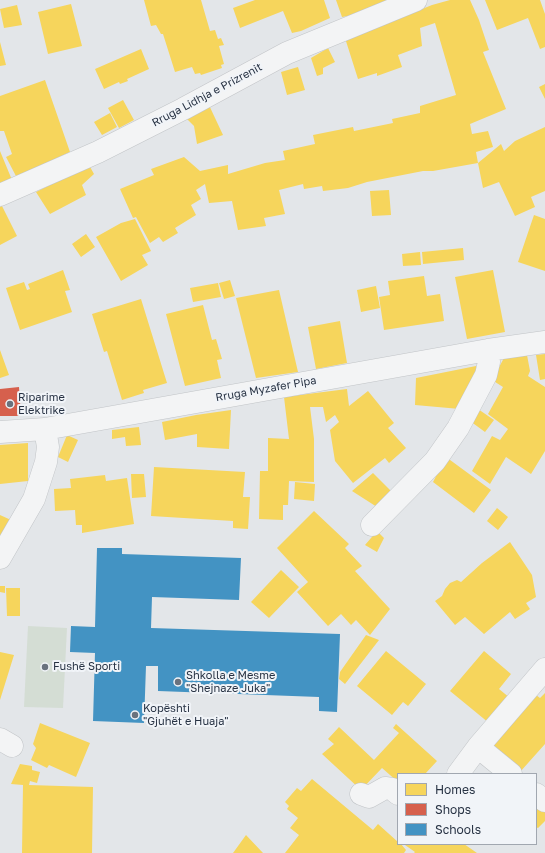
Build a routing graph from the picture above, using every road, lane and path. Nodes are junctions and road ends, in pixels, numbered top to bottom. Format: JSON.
{"nodes":[{"id":1,"x":416,"y":0,"type":"edge"},
{"id":2,"x":0,"y":195,"type":"edge"},
{"id":3,"x":545,"y":342,"type":"edge"},
{"id":4,"x":488,"y":350,"type":"junction"},
{"id":5,"x":45,"y":429,"type":"junction"},
{"id":6,"x":0,"y":432,"type":"edge"},
{"id":7,"x":372,"y":526,"type":"dead end"},
{"id":8,"x":0,"y":558,"type":"edge"},
{"id":9,"x":545,"y":669,"type":"edge"},
{"id":10,"x":478,"y":747,"type":"junction"},
{"id":11,"x":459,"y":773,"type":"edge"},
{"id":12,"x":510,"y":773,"type":"edge"},
{"id":13,"x":397,"y":793,"type":"edge"},
{"id":14,"x":361,"y":794,"type":"dead end"},
{"id":15,"x":537,"y":795,"type":"edge"},
{"id":16,"x":545,"y":801,"type":"edge"}],
"edges":[{"from":1,"to":2,"type":"street","name":"Rruga Lidhja e Prizrenit"},
{"from":3,"to":4,"type":"street","name":"Rruga Myzafer Pipa"},
{"from":4,"to":5,"type":"street","name":"Rruga Myzafer Pipa"},
{"from":4,"to":7,"type":"street"},
{"from":5,"to":6,"type":"street","name":"Rruga Myzafer Pipa"},
{"from":5,"to":8,"type":"street"},
{"from":9,"to":10,"type":"street"},
{"from":10,"to":11,"type":"street"},
{"from":10,"to":12,"type":"street"},
{"from":13,"to":14,"type":"street"},
{"from":15,"to":16,"type":"street"}]}
